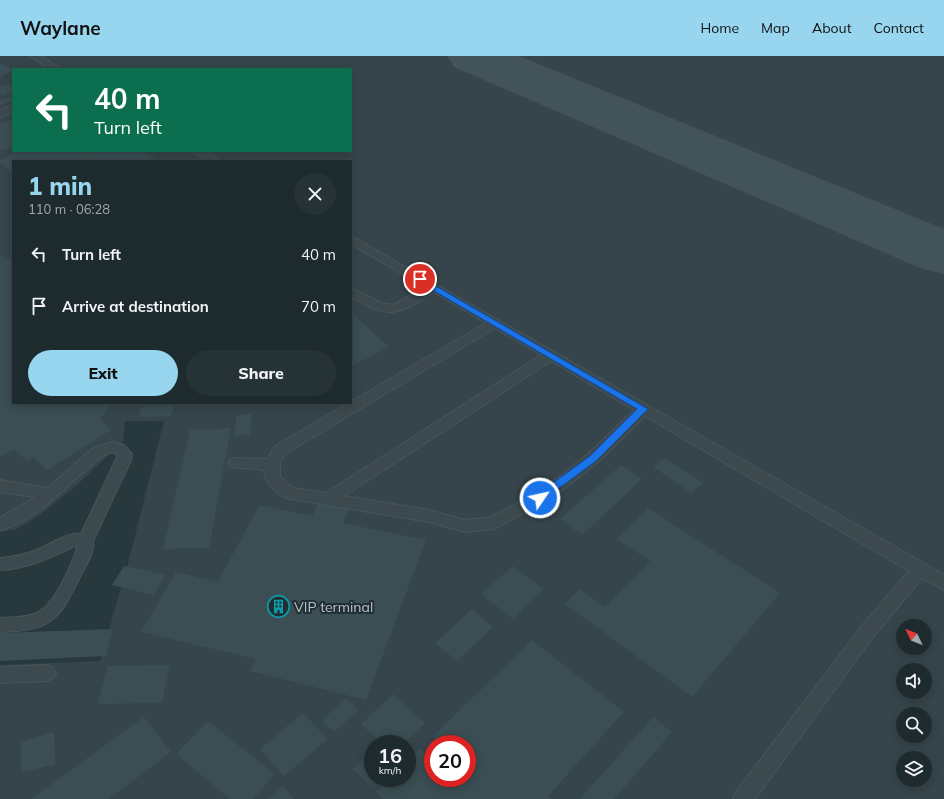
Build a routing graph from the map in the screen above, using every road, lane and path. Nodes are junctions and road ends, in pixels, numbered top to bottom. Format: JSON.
{"nodes":[{"id":1,"x":34,"y":56,"type":"edge"},
{"id":2,"x":55,"y":68,"type":"edge"},
{"id":3,"x":12,"y":108,"type":"edge"},
{"id":4,"x":0,"y":114,"type":"edge"},
{"id":5,"x":199,"y":152,"type":"edge"},
{"id":6,"x":210,"y":160,"type":"edge"},
{"id":7,"x":352,"y":240,"type":"edge"},
{"id":8,"x":433,"y":287,"type":"junction"},
{"id":9,"x":352,"y":293,"type":"edge"},
{"id":10,"x":494,"y":323,"type":"junction"},
{"id":11,"x":550,"y":355,"type":"junction"},
{"id":12,"x":643,"y":409,"type":"junction"},
{"id":13,"x":235,"y":463,"type":"dead end"},
{"id":14,"x":271,"y":465,"type":"junction"},
{"id":15,"x":0,"y":486,"type":"edge"},
{"id":16,"x":49,"y":494,"type":"junction"},
{"id":17,"x":328,"y":500,"type":"junction"},
{"id":18,"x":0,"y":525,"type":"edge"},
{"id":19,"x":85,"y":541,"type":"junction"},
{"id":20,"x":0,"y":564,"type":"edge"},
{"id":21,"x":920,"y":569,"type":"junction"},
{"id":22,"x":944,"y":583,"type":"edge"},
{"id":23,"x":0,"y":625,"type":"edge"},
{"id":24,"x":47,"y":673,"type":"dead end"},
{"id":25,"x":0,"y":674,"type":"edge"},
{"id":26,"x":742,"y":799,"type":"edge"}],
"edges":[{"from":1,"to":2,"type":"lane"},
{"from":3,"to":4,"type":"lane"},
{"from":5,"to":6,"type":"lane"},
{"from":7,"to":8,"type":"lane"},
{"from":8,"to":9,"type":"lane"},
{"from":8,"to":10,"type":"lane"},
{"from":10,"to":11,"type":"lane"},
{"from":10,"to":14,"type":"lane"},
{"from":11,"to":12,"type":"lane"},
{"from":11,"to":17,"type":"lane"},
{"from":12,"to":17,"type":"lane"},
{"from":12,"to":21,"type":"lane"},
{"from":13,"to":14,"type":"lane"},
{"from":14,"to":17,"type":"lane"},
{"from":15,"to":16,"type":"lane"},
{"from":16,"to":18,"type":"lane"},
{"from":16,"to":19,"type":"lane"},
{"from":19,"to":20,"type":"lane"},
{"from":19,"to":23,"type":"lane"},
{"from":21,"to":22,"type":"lane"},
{"from":21,"to":26,"type":"lane"},
{"from":24,"to":25,"type":"lane"}]}
